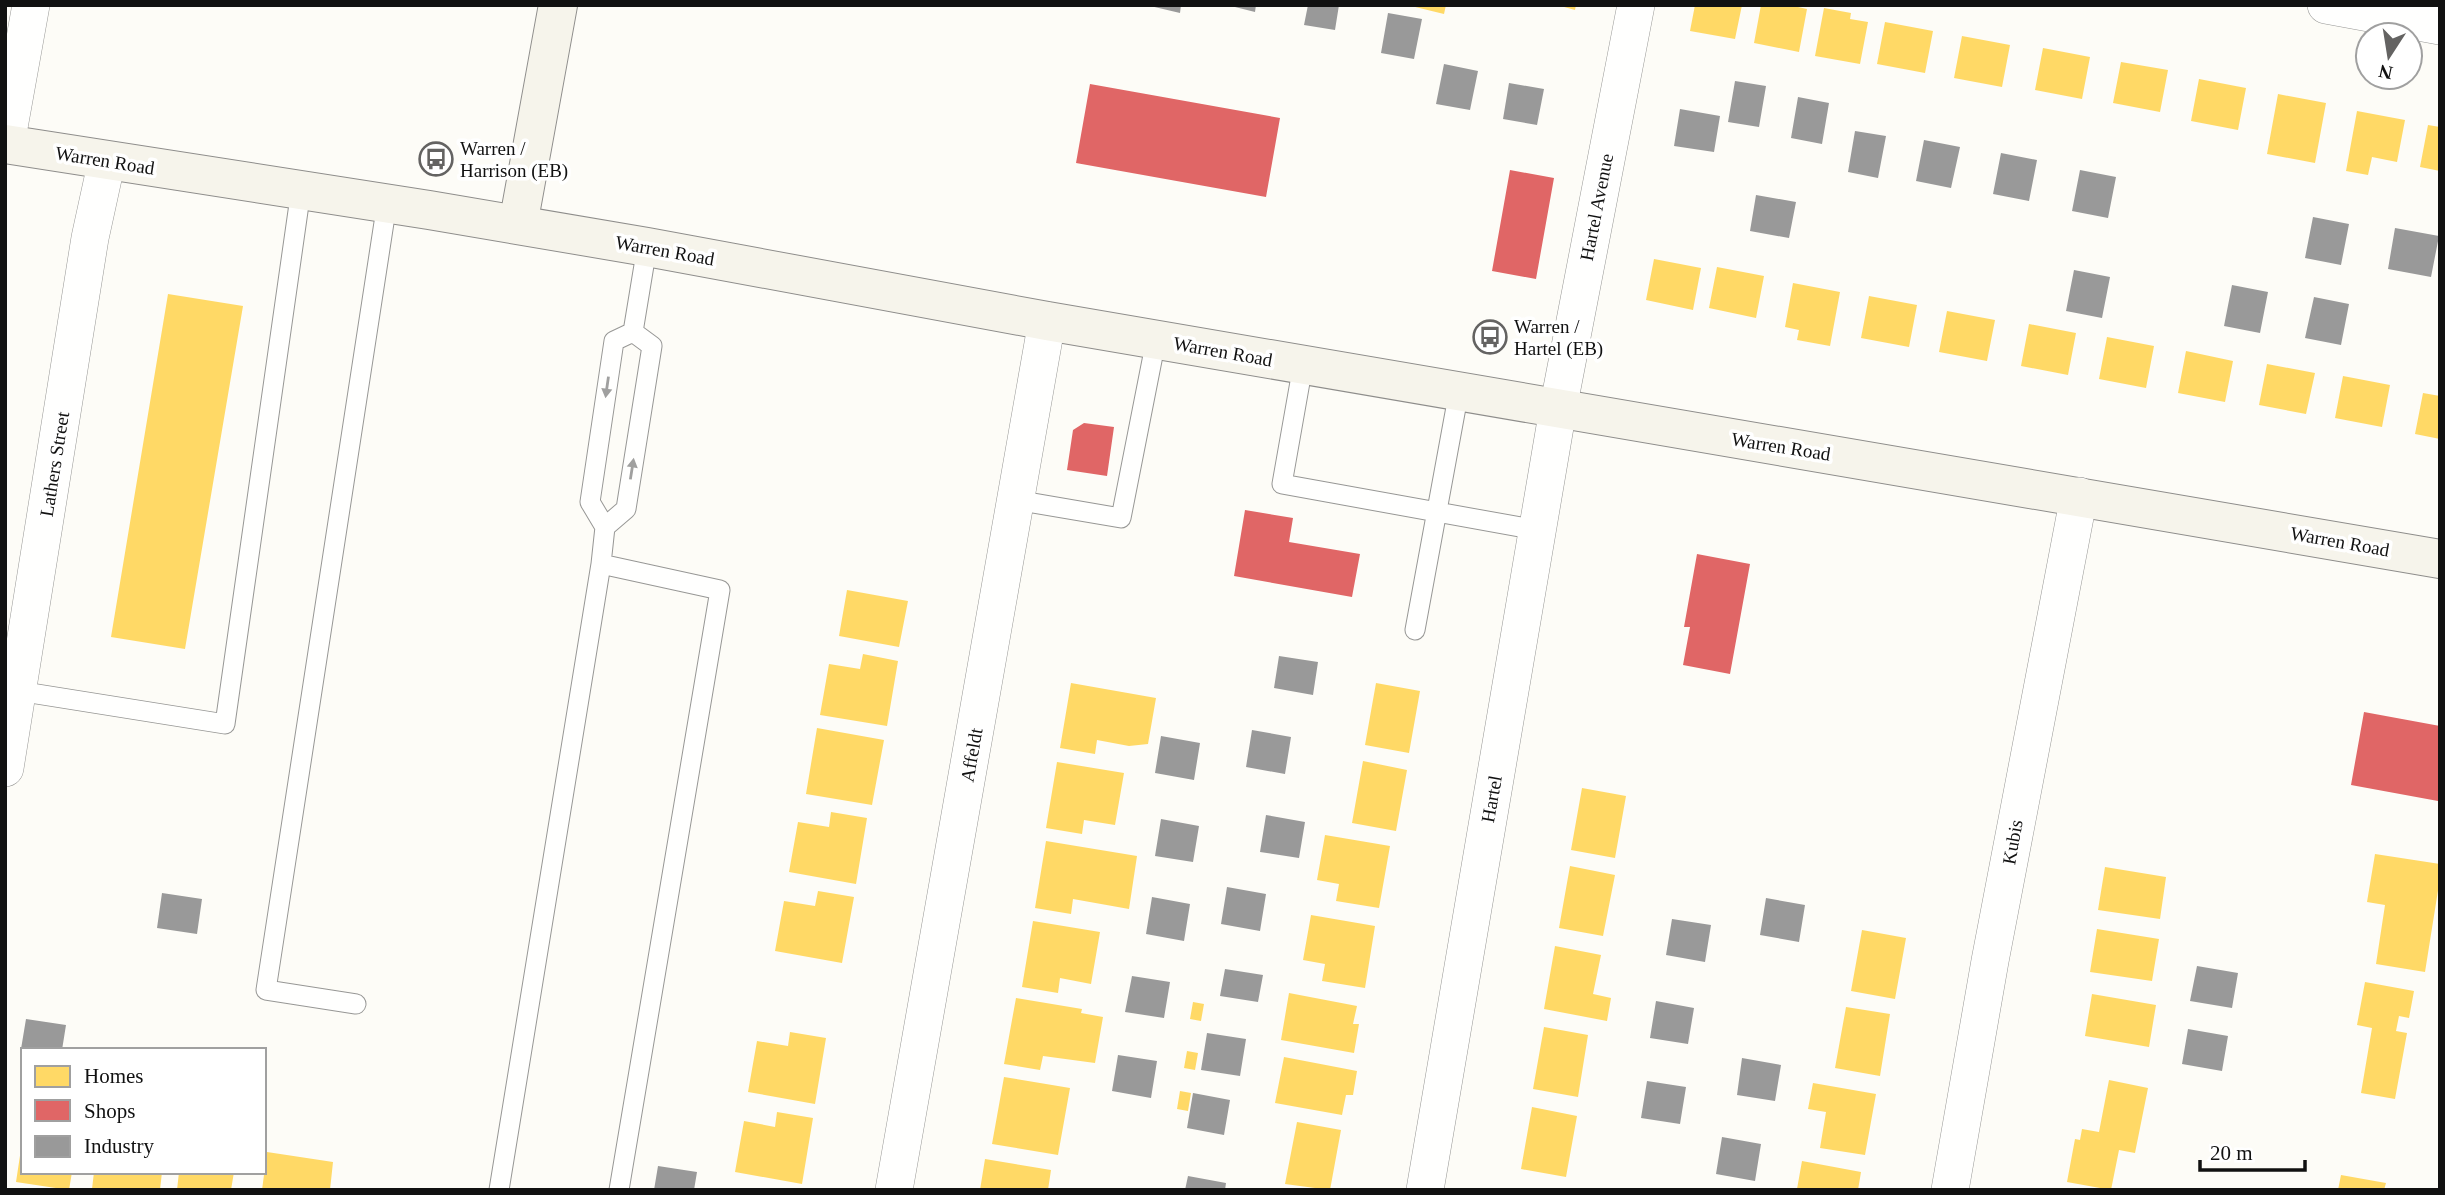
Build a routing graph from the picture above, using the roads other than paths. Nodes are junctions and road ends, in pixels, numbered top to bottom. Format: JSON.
{"nodes":[{"id":1,"x":31,"y":5,"type":"edge"},
{"id":2,"x":558,"y":5,"type":"edge"},
{"id":3,"x":1636,"y":5,"type":"edge"},
{"id":4,"x":2326,"y":5,"type":"edge"},
{"id":5,"x":2440,"y":26,"type":"edge"},
{"id":6,"x":5,"y":144,"type":"edge"},
{"id":7,"x":107,"y":160,"type":"junction"},
{"id":8,"x":301,"y":190,"type":"junction"},
{"id":9,"x":387,"y":203,"type":"junction"},
{"id":10,"x":518,"y":225,"type":"junction"},
{"id":11,"x":647,"y":247,"type":"junction"},
{"id":12,"x":1047,"y":321,"type":"junction"},
{"id":13,"x":633,"y":332,"type":"junction"},
{"id":14,"x":1156,"y":340,"type":"junction"},
{"id":15,"x":1303,"y":365,"type":"junction"},
{"id":16,"x":1459,"y":391,"type":"junction"},
{"id":17,"x":1558,"y":409,"type":"junction"},
{"id":18,"x":2079,"y":496,"type":"junction"},
{"id":19,"x":1016,"y":500,"type":"junction"},
{"id":20,"x":1436,"y":512,"type":"junction"},
{"id":21,"x":605,"y":527,"type":"junction"},
{"id":22,"x":1537,"y":530,"type":"junction"},
{"id":23,"x":2440,"y":559,"type":"edge"},
{"id":24,"x":601,"y":564,"type":"junction"},
{"id":25,"x":1415,"y":630,"type":"dead end"},
{"id":26,"x":18,"y":691,"type":"junction"},
{"id":27,"x":5,"y":768,"type":"edge"},
{"id":28,"x":356,"y":1004,"type":"dead end"},
{"id":29,"x":499,"y":1190,"type":"edge"},
{"id":30,"x":619,"y":1190,"type":"edge"},
{"id":31,"x":894,"y":1190,"type":"edge"},
{"id":32,"x":1425,"y":1190,"type":"edge"},
{"id":33,"x":1950,"y":1190,"type":"edge"}],
"edges":[{"from":1,"to":6,"type":"street"},
{"from":2,"to":10,"type":"main road"},
{"from":3,"to":17,"type":"street","name":"Hartel Avenue"},
{"from":4,"to":5,"type":"street"},
{"from":6,"to":7,"type":"main road","name":"Warren Road"},
{"from":7,"to":8,"type":"main road","name":"Warren Road"},
{"from":7,"to":26,"type":"street","name":"Lathers Street"},
{"from":8,"to":9,"type":"main road","name":"Warren Road"},
{"from":8,"to":26,"type":"lane"},
{"from":9,"to":10,"type":"main road","name":"Warren Road"},
{"from":9,"to":28,"type":"lane"},
{"from":10,"to":11,"type":"main road","name":"Warren Road"},
{"from":11,"to":12,"type":"main road","name":"Warren Road"},
{"from":11,"to":13,"type":"lane"},
{"from":12,"to":14,"type":"main road","name":"Warren Road"},
{"from":12,"to":19,"type":"street","name":"Affeldt"},
{"from":13,"to":21,"type":"lane","one_way":true},
{"from":21,"to":13,"type":"lane","one_way":true},
{"from":14,"to":15,"type":"main road","name":"Warren Road"},
{"from":14,"to":19,"type":"lane"},
{"from":15,"to":16,"type":"main road","name":"Warren Road"},
{"from":15,"to":20,"type":"lane"},
{"from":16,"to":17,"type":"main road","name":"Warren Road"},
{"from":16,"to":20,"type":"lane"},
{"from":17,"to":18,"type":"main road","name":"Warren Road"},
{"from":17,"to":22,"type":"street","name":"Hartel"},
{"from":18,"to":23,"type":"main road","name":"Warren Road"},
{"from":18,"to":33,"type":"street","name":"Kubis"},
{"from":19,"to":31,"type":"street","name":"Affeldt"},
{"from":20,"to":22,"type":"lane"},
{"from":20,"to":25,"type":"lane"},
{"from":21,"to":24,"type":"lane"},
{"from":22,"to":32,"type":"street","name":"Hartel"},
{"from":24,"to":29,"type":"lane"},
{"from":24,"to":30,"type":"lane"},
{"from":26,"to":27,"type":"street","name":"Lathers Street"}]}
